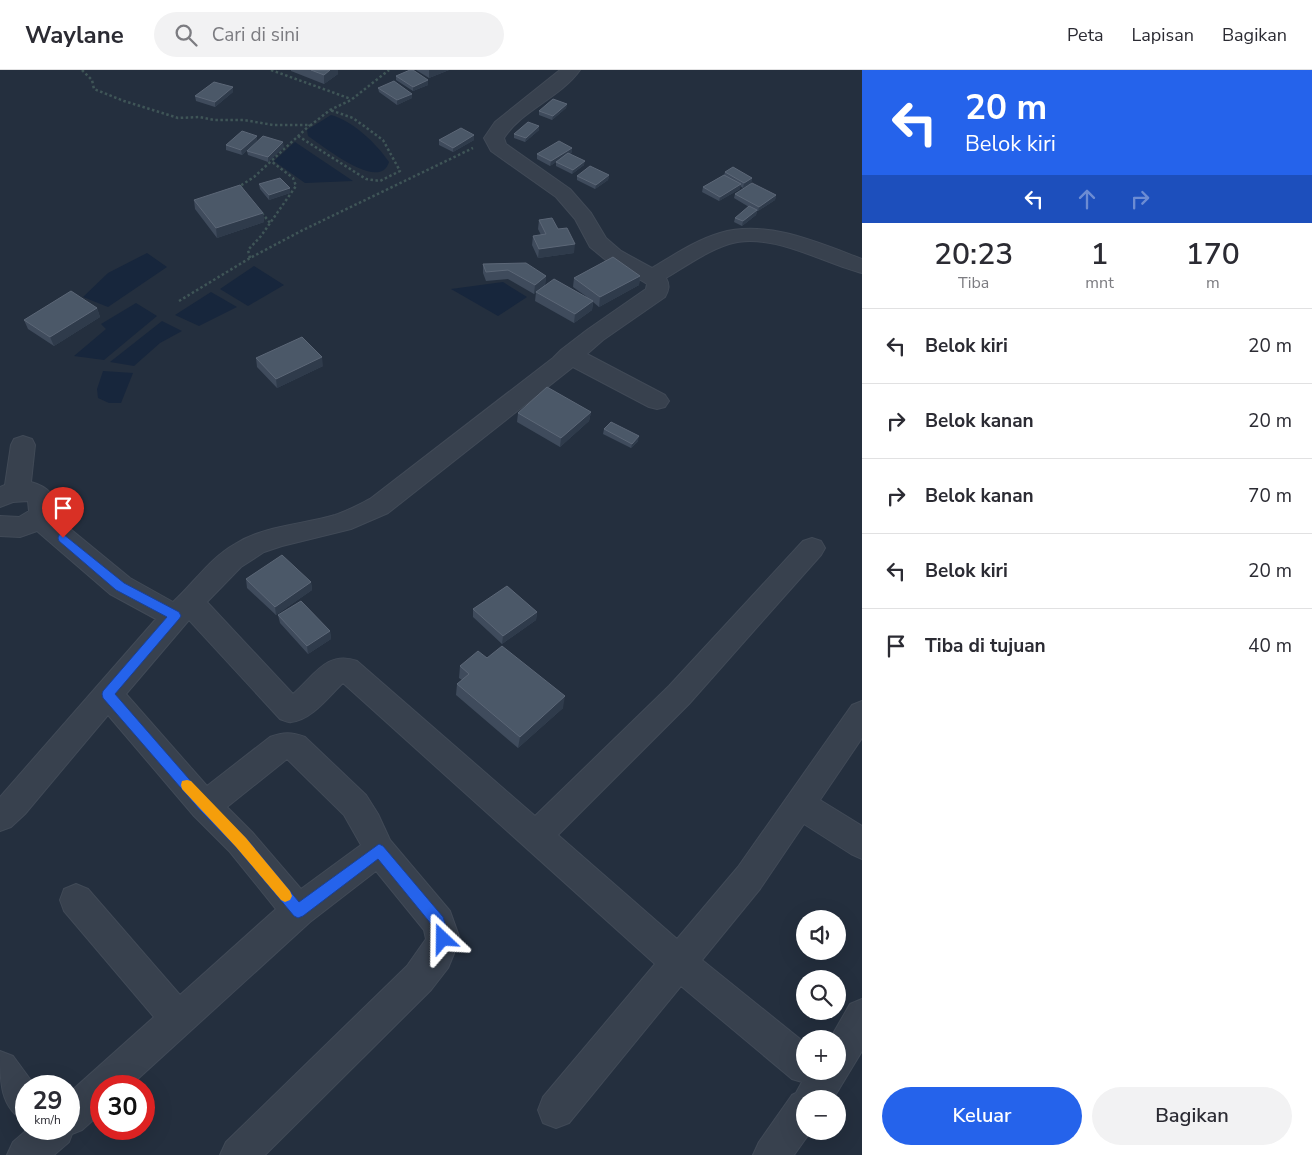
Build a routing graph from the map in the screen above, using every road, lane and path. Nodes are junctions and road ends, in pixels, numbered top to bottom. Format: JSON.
{"nodes":[{"id":1,"x":82,"y":70,"type":"edge"},
{"id":2,"x":271,"y":70,"type":"edge"},
{"id":3,"x":389,"y":70,"type":"edge"},
{"id":4,"x":571,"y":70,"type":"edge"},
{"id":5,"x":351,"y":100,"type":"junction"},
{"id":6,"x":330,"y":110,"type":"junction"},
{"id":7,"x":311,"y":125,"type":"junction"},
{"id":8,"x":298,"y":136,"type":"junction"},
{"id":9,"x":494,"y":138,"type":"junction"},
{"id":10,"x":271,"y":161,"type":"junction"},
{"id":11,"x":244,"y":191,"type":"edge"},
{"id":12,"x":258,"y":209,"type":"edge"},
{"id":13,"x":270,"y":222,"type":"junction"},
{"id":14,"x":250,"y":258,"type":"junction"},
{"id":15,"x":862,"y":266,"type":"edge"},
{"id":16,"x":652,"y":278,"type":"junction"},
{"id":17,"x":179,"y":302,"type":"dead end"},
{"id":18,"x":569,"y":355,"type":"junction"},
{"id":19,"x":657,"y":401,"type":"dead end"},
{"id":20,"x":23,"y":445,"type":"dead end"},
{"id":21,"x":9,"y":494,"type":"edge"},
{"id":22,"x":38,"y":517,"type":"junction"},
{"id":23,"x":0,"y":526,"type":"edge"},
{"id":24,"x":812,"y":548,"type":"dead end"},
{"id":25,"x":183,"y":610,"type":"junction"},
{"id":26,"x":108,"y":694,"type":"junction"},
{"id":27,"x":862,"y":714,"type":"edge"},
{"id":28,"x":800,"y":804,"type":"junction"},
{"id":29,"x":205,"y":806,"type":"junction"},
{"id":30,"x":0,"y":817,"type":"edge"},
{"id":31,"x":535,"y":837,"type":"junction"},
{"id":32,"x":862,"y":844,"type":"edge"},
{"id":33,"x":379,"y":850,"type":"junction"},
{"id":34,"x":76,"y":900,"type":"dead end"},
{"id":35,"x":298,"y":911,"type":"junction"},
{"id":36,"x":678,"y":962,"type":"junction"},
{"id":37,"x":862,"y":1016,"type":"edge"},
{"id":38,"x":179,"y":1020,"type":"junction"},
{"id":39,"x":846,"y":1039,"type":"edge"},
{"id":40,"x":796,"y":1061,"type":"edge"},
{"id":41,"x":0,"y":1069,"type":"edge"},
{"id":42,"x":116,"y":1075,"type":"edge"},
{"id":43,"x":817,"y":1080,"type":"edge"},
{"id":44,"x":15,"y":1089,"type":"edge"},
{"id":45,"x":90,"y":1098,"type":"edge"},
{"id":46,"x":80,"y":1107,"type":"edge"},
{"id":47,"x":556,"y":1110,"type":"dead end"},
{"id":48,"x":239,"y":1155,"type":"edge"},
{"id":49,"x":772,"y":1155,"type":"edge"}],
"edges":[{"from":1,"to":7,"type":"path"},
{"from":2,"to":5,"type":"path"},
{"from":3,"to":5,"type":"path"},
{"from":4,"to":9,"type":"street"},
{"from":5,"to":6,"type":"path"},
{"from":6,"to":7,"type":"path"},
{"from":6,"to":8,"type":"path"},
{"from":7,"to":8,"type":"path"},
{"from":8,"to":10,"type":"path"},
{"from":9,"to":14,"type":"path"},
{"from":9,"to":16,"type":"street"},
{"from":10,"to":11,"type":"path"},
{"from":10,"to":13,"type":"path"},
{"from":12,"to":13,"type":"path"},
{"from":13,"to":14,"type":"path"},
{"from":14,"to":17,"type":"path"},
{"from":15,"to":16,"type":"street"},
{"from":16,"to":18,"type":"street"},
{"from":18,"to":19,"type":"street"},
{"from":18,"to":25,"type":"street"},
{"from":20,"to":21,"type":"street"},
{"from":21,"to":22,"type":"street"},
{"from":22,"to":23,"type":"street"},
{"from":22,"to":25,"type":"street"},
{"from":24,"to":31,"type":"street"},
{"from":25,"to":26,"type":"street"},
{"from":25,"to":31,"type":"street"},
{"from":26,"to":29,"type":"street"},
{"from":26,"to":30,"type":"street"},
{"from":27,"to":28,"type":"street"},
{"from":28,"to":32,"type":"street"},
{"from":28,"to":36,"type":"street"},
{"from":29,"to":33,"type":"street"},
{"from":29,"to":35,"type":"street"},
{"from":31,"to":36,"type":"street"},
{"from":33,"to":35,"type":"street"},
{"from":33,"to":48,"type":"street"},
{"from":34,"to":38,"type":"street"},
{"from":35,"to":38,"type":"street"},
{"from":36,"to":40,"type":"street"},
{"from":36,"to":47,"type":"street"},
{"from":37,"to":39,"type":"street"},
{"from":38,"to":42,"type":"street"},
{"from":41,"to":44,"type":"street"},
{"from":43,"to":49,"type":"street"},
{"from":45,"to":46,"type":"street"}]}
